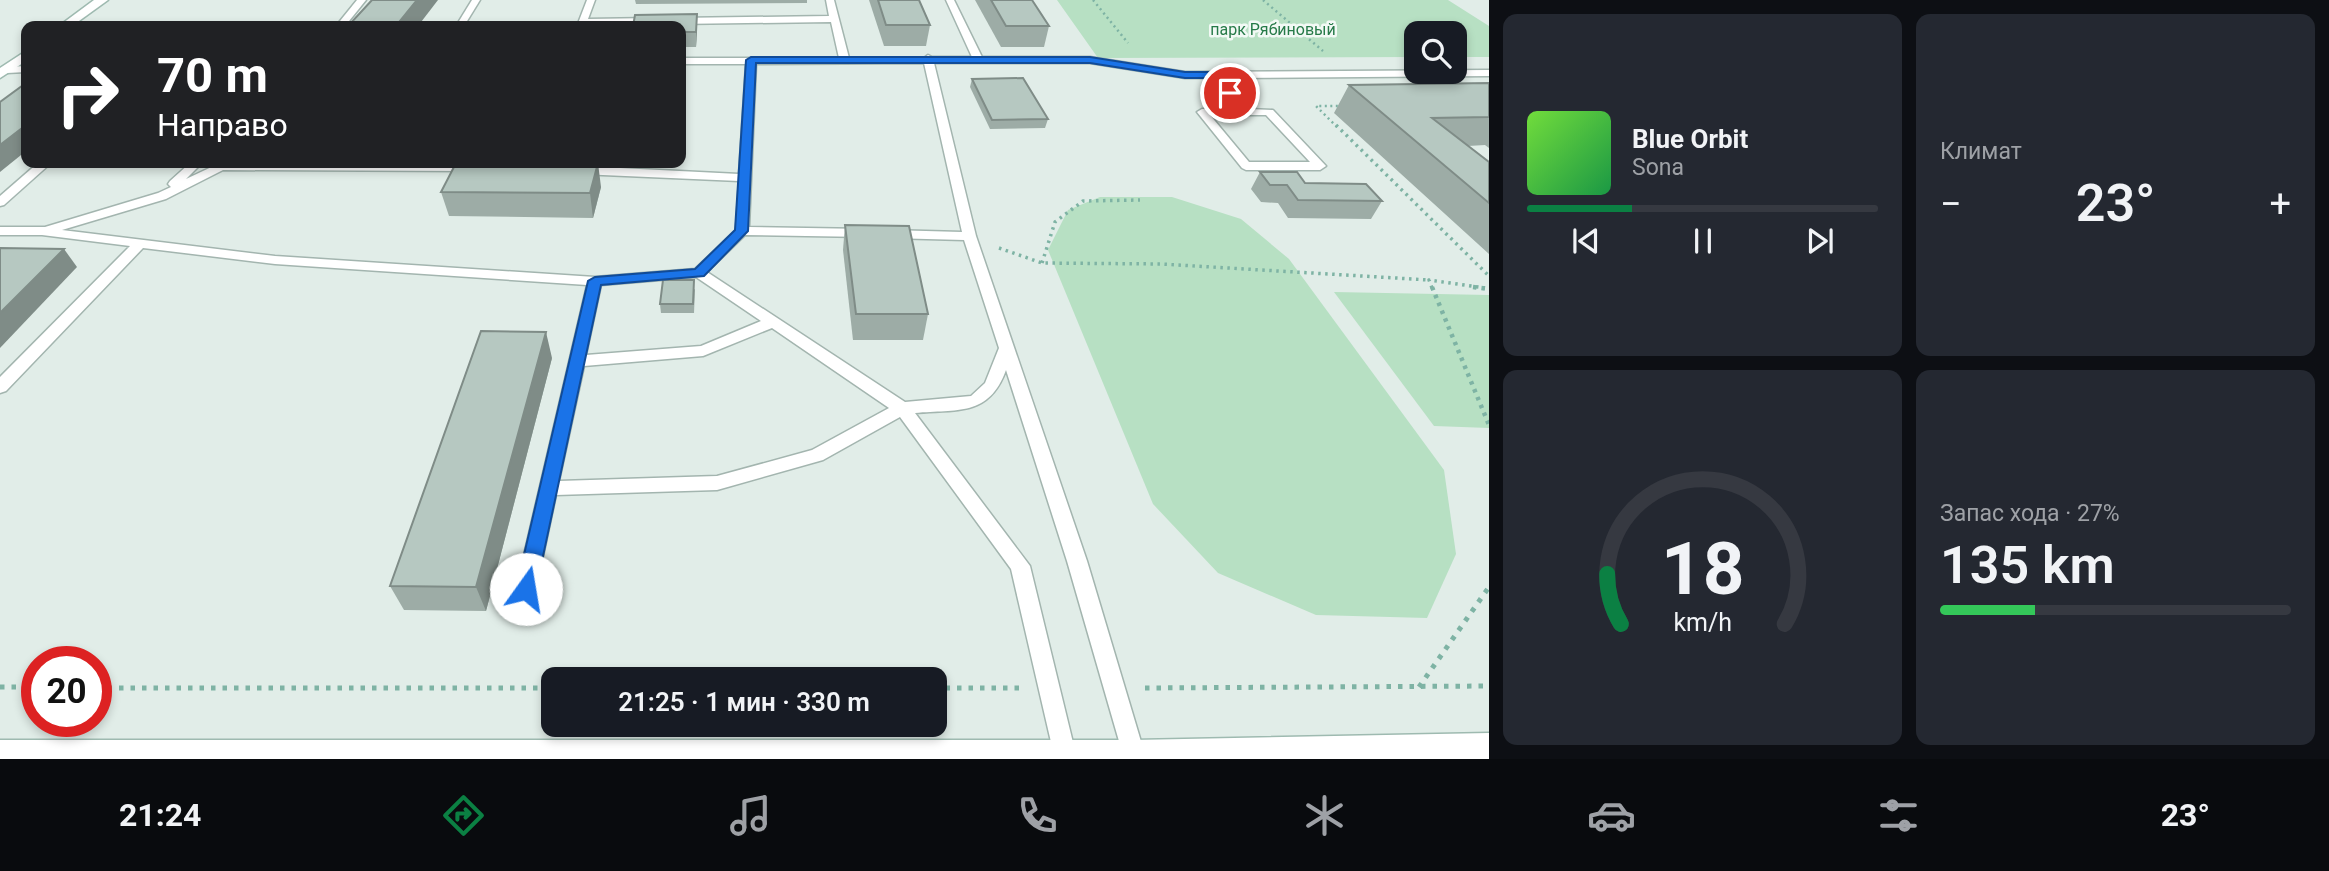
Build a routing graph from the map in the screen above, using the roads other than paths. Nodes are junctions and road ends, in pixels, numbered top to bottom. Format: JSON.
{"nodes":[{"id":1,"x":102,"y":0,"type":"edge"},
{"id":2,"x":362,"y":0,"type":"edge"},
{"id":3,"x":476,"y":0,"type":"edge"},
{"id":4,"x":590,"y":0,"type":"edge"},
{"id":5,"x":830,"y":0,"type":"edge"},
{"id":6,"x":950,"y":0,"type":"edge"},
{"id":7,"x":834,"y":19,"type":"junction"},
{"id":8,"x":72,"y":21,"type":"edge"},
{"id":9,"x":344,"y":21,"type":"edge"},
{"id":10,"x":463,"y":21,"type":"edge"},
{"id":11,"x":583,"y":21,"type":"edge"},
{"id":12,"x":686,"y":22,"type":"edge"},
{"id":13,"x":928,"y":58,"type":"junction"},
{"id":14,"x":21,"y":59,"type":"edge"},
{"id":15,"x":844,"y":59,"type":"junction"},
{"id":16,"x":978,"y":59,"type":"junction"},
{"id":17,"x":751,"y":60,"type":"junction"},
{"id":18,"x":686,"y":61,"type":"edge"},
{"id":19,"x":21,"y":70,"type":"edge"},
{"id":20,"x":3,"y":72,"type":"edge"},
{"id":21,"x":1489,"y":73,"type":"edge"},
{"id":22,"x":1213,"y":75,"type":"junction"},
{"id":23,"x":1246,"y":112,"type":"junction"},
{"id":24,"x":39,"y":168,"type":"edge"},
{"id":25,"x":191,"y":168,"type":"edge"},
{"id":26,"x":217,"y":168,"type":"edge"},
{"id":27,"x":565,"y":170,"type":"edge"},
{"id":28,"x":744,"y":178,"type":"junction"},
{"id":29,"x":162,"y":196,"type":"junction"},
{"id":30,"x":0,"y":202,"type":"edge"},
{"id":31,"x":0,"y":231,"type":"edge"},
{"id":32,"x":41,"y":231,"type":"junction"},
{"id":33,"x":741,"y":231,"type":"junction"},
{"id":34,"x":968,"y":236,"type":"junction"},
{"id":35,"x":139,"y":244,"type":"junction"},
{"id":36,"x":699,"y":273,"type":"junction"},
{"id":37,"x":595,"y":281,"type":"junction"},
{"id":38,"x":773,"y":322,"type":"junction"},
{"id":39,"x":1006,"y":348,"type":"junction"},
{"id":40,"x":577,"y":361,"type":"junction"},
{"id":41,"x":0,"y":387,"type":"edge"},
{"id":42,"x":902,"y":408,"type":"junction"},
{"id":43,"x":549,"y":488,"type":"junction"},
{"id":44,"x":526,"y":589,"type":"dead end"},
{"id":45,"x":1489,"y":748,"type":"edge"},
{"id":46,"x":0,"y":755,"type":"edge"},
{"id":47,"x":1065,"y":755,"type":"junction"},
{"id":48,"x":1134,"y":755,"type":"junction"},
{"id":49,"x":1227,"y":756,"type":"edge"},
{"id":50,"x":603,"y":757,"type":"edge"}],
"edges":[{"from":1,"to":8,"type":"street"},
{"from":2,"to":9,"type":"lane"},
{"from":3,"to":10,"type":"lane"},
{"from":4,"to":11,"type":"lane"},
{"from":5,"to":7,"type":"lane"},
{"from":6,"to":16,"type":"lane"},
{"from":7,"to":12,"type":"lane"},
{"from":7,"to":15,"type":"lane"},
{"from":13,"to":15,"type":"lane"},
{"from":13,"to":16,"type":"lane"},
{"from":13,"to":34,"type":"lane"},
{"from":14,"to":20,"type":"street"},
{"from":15,"to":17,"type":"lane"},
{"from":16,"to":22,"type":"lane"},
{"from":17,"to":18,"type":"lane"},
{"from":17,"to":28,"type":"lane"},
{"from":19,"to":20,"type":"lane"},
{"from":21,"to":22,"type":"lane"},
{"from":22,"to":23,"type":"lane"},
{"from":23,"to":23,"type":"lane"},
{"from":24,"to":30,"type":"lane"},
{"from":25,"to":29,"type":"lane"},
{"from":26,"to":29,"type":"lane"},
{"from":27,"to":28,"type":"lane"},
{"from":28,"to":33,"type":"lane"},
{"from":29,"to":32,"type":"lane"},
{"from":31,"to":32,"type":"lane"},
{"from":32,"to":35,"type":"lane"},
{"from":33,"to":34,"type":"lane"},
{"from":33,"to":36,"type":"lane"},
{"from":34,"to":39,"type":"lane"},
{"from":35,"to":37,"type":"lane"},
{"from":35,"to":41,"type":"lane"},
{"from":36,"to":37,"type":"lane"},
{"from":36,"to":38,"type":"lane"},
{"from":37,"to":40,"type":"lane"},
{"from":38,"to":40,"type":"lane"},
{"from":38,"to":42,"type":"lane"},
{"from":39,"to":42,"type":"lane"},
{"from":39,"to":48,"type":"lane"},
{"from":40,"to":43,"type":"lane"},
{"from":42,"to":43,"type":"lane"},
{"from":42,"to":47,"type":"lane"},
{"from":43,"to":44,"type":"lane"},
{"from":45,"to":49,"type":"street"},
{"from":46,"to":50,"type":"street"},
{"from":47,"to":48,"type":"street"},
{"from":47,"to":50,"type":"street"},
{"from":48,"to":49,"type":"street"}]}
